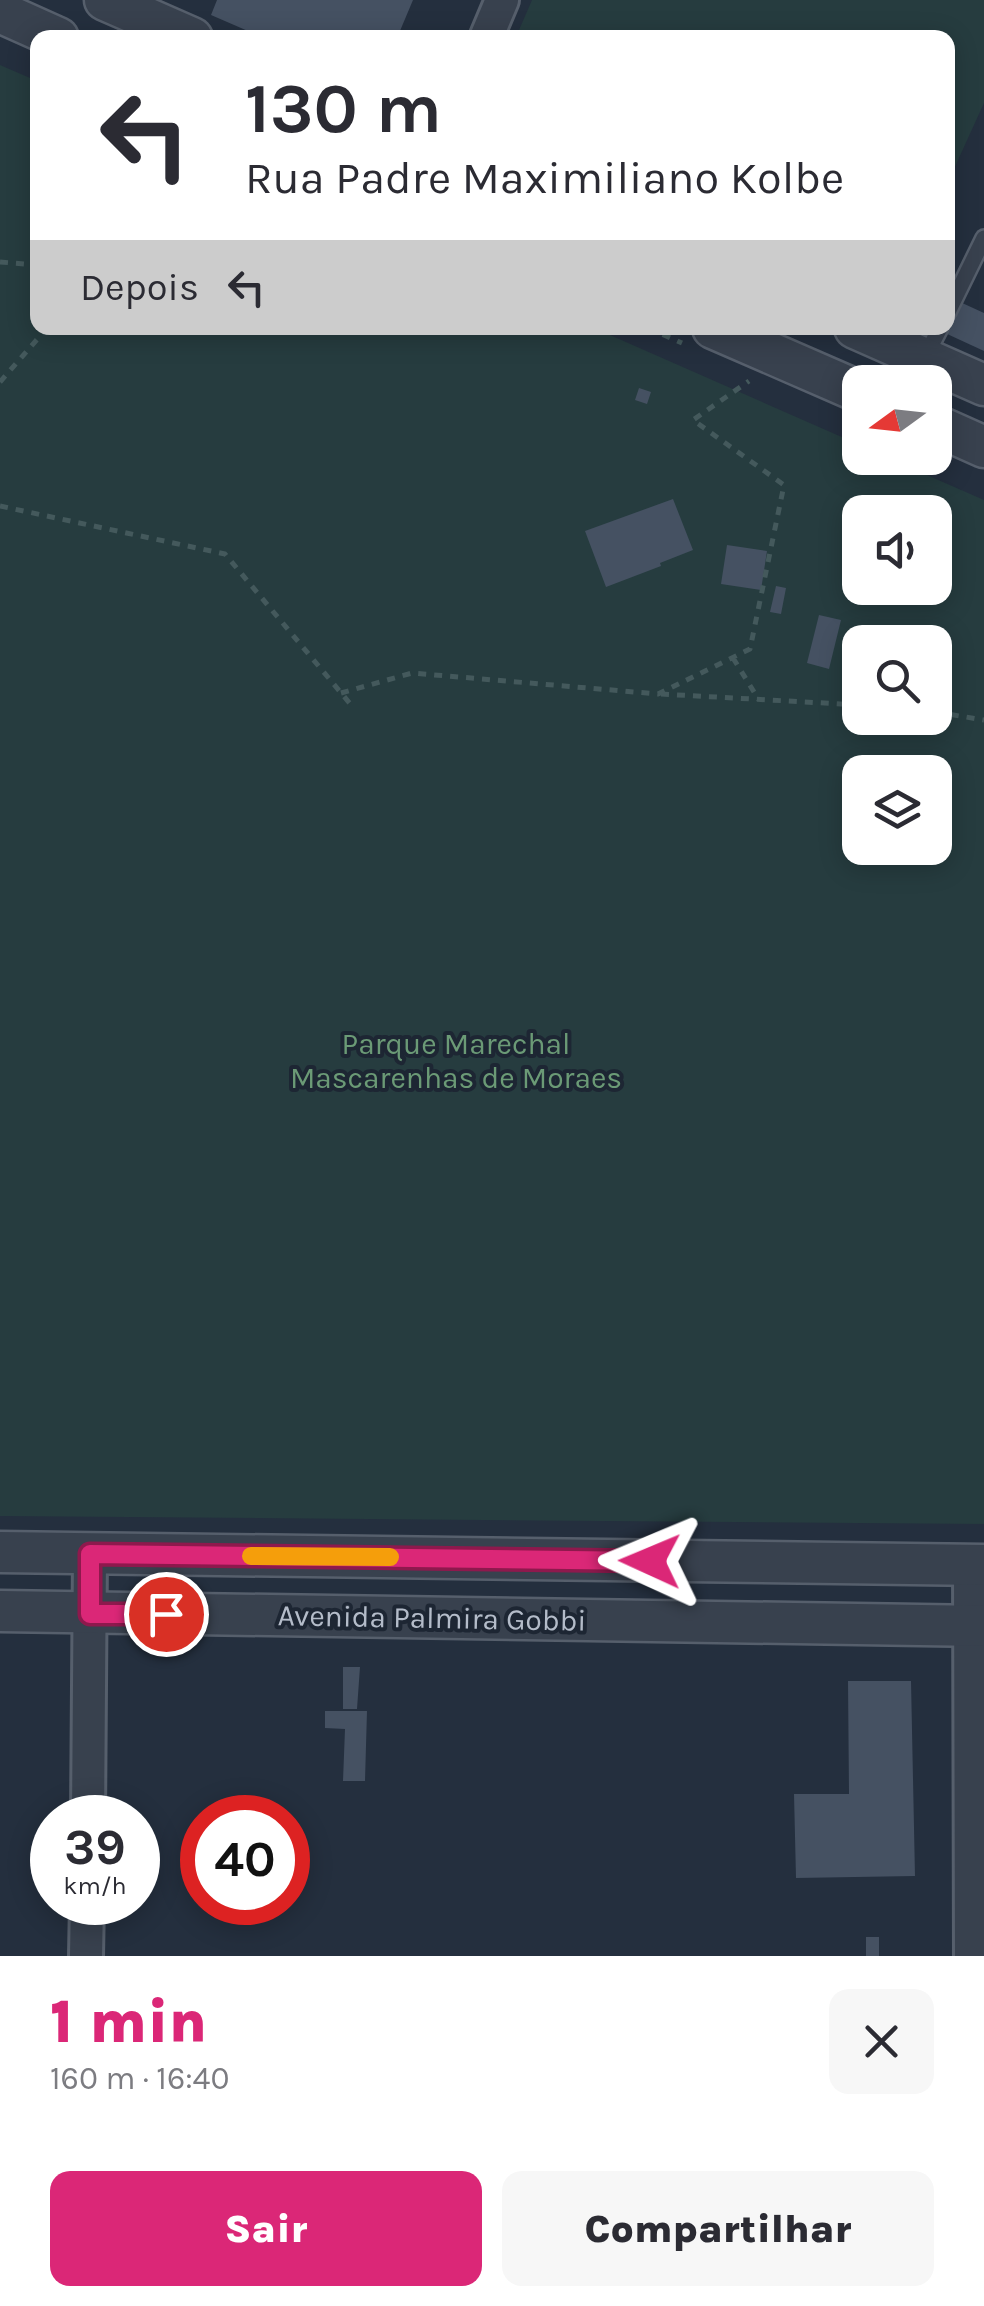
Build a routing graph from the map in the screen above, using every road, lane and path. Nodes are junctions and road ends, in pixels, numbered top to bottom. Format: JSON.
{"nodes":[{"id":1,"x":105,"y":0,"type":"edge"},
{"id":2,"x":502,"y":0,"type":"edge"},
{"id":3,"x":0,"y":12,"type":"edge"},
{"id":4,"x":40,"y":30,"type":"edge"},
{"id":5,"x":174,"y":30,"type":"edge"},
{"id":6,"x":489,"y":30,"type":"edge"},
{"id":7,"x":982,"y":250,"type":"edge"},
{"id":8,"x":0,"y":262,"type":"edge"},
{"id":9,"x":30,"y":264,"type":"edge"},
{"id":10,"x":955,"y":299,"type":"edge"},
{"id":11,"x":41,"y":335,"type":"edge"},
{"id":12,"x":729,"y":335,"type":"edge"},
{"id":13,"x":890,"y":335,"type":"edge"},
{"id":14,"x":932,"y":343,"type":"edge"},
{"id":15,"x":757,"y":376,"type":"dead end"},
{"id":16,"x":982,"y":378,"type":"edge"},
{"id":17,"x":0,"y":382,"type":"edge"},
{"id":18,"x":842,"y":384,"type":"edge"},
{"id":19,"x":952,"y":432,"type":"edge"},
{"id":20,"x":984,"y":446,"type":"edge"},
{"id":21,"x":0,"y":506,"type":"edge"},
{"id":22,"x":733,"y":658,"type":"junction"},
{"id":23,"x":341,"y":693,"type":"junction"},
{"id":24,"x":658,"y":694,"type":"junction"},
{"id":25,"x":759,"y":700,"type":"junction"},
{"id":26,"x":842,"y":705,"type":"edge"},
{"id":27,"x":352,"y":706,"type":"dead end"},
{"id":28,"x":952,"y":715,"type":"edge"},
{"id":29,"x":984,"y":720,"type":"edge"},
{"id":30,"x":0,"y":1552,"type":"edge"},
{"id":31,"x":90,"y":1554,"type":"junction"},
{"id":32,"x":977,"y":1565,"type":"edge"},
{"id":33,"x":0,"y":1612,"type":"edge"},
{"id":34,"x":90,"y":1614,"type":"junction"},
{"id":35,"x":977,"y":1626,"type":"edge"},
{"id":36,"x":88,"y":1795,"type":"edge"},
{"id":37,"x":87,"y":1925,"type":"edge"},
{"id":38,"x":86,"y":1956,"type":"edge"},
{"id":39,"x":971,"y":1956,"type":"edge"}],
"edges":[{"from":1,"to":5,"type":"street"},
{"from":2,"to":6,"type":"street"},
{"from":3,"to":4,"type":"street"},
{"from":7,"to":10,"type":"lane"},
{"from":8,"to":9,"type":"path"},
{"from":11,"to":17,"type":"path"},
{"from":12,"to":18,"type":"street"},
{"from":13,"to":14,"type":"street"},
{"from":14,"to":16,"type":"street"},
{"from":15,"to":22,"type":"path"},
{"from":19,"to":20,"type":"street"},
{"from":21,"to":23,"type":"path"},
{"from":22,"to":24,"type":"path"},
{"from":22,"to":25,"type":"path"},
{"from":23,"to":24,"type":"path"},
{"from":23,"to":27,"type":"path"},
{"from":24,"to":25,"type":"path"},
{"from":25,"to":26,"type":"path"},
{"from":28,"to":29,"type":"path"},
{"from":30,"to":31,"type":"street","name":"Avenida Palmira Gobbi"},
{"from":31,"to":32,"type":"street","name":"Avenida Palmira Gobbi"},
{"from":31,"to":34,"type":"street"},
{"from":32,"to":35,"type":"street"},
{"from":33,"to":34,"type":"street","name":"Avenida Palmira Gobbi"},
{"from":34,"to":35,"type":"street","name":"Avenida Palmira Gobbi"},
{"from":34,"to":36,"type":"street"},
{"from":35,"to":39,"type":"street"},
{"from":37,"to":38,"type":"street"}]}
